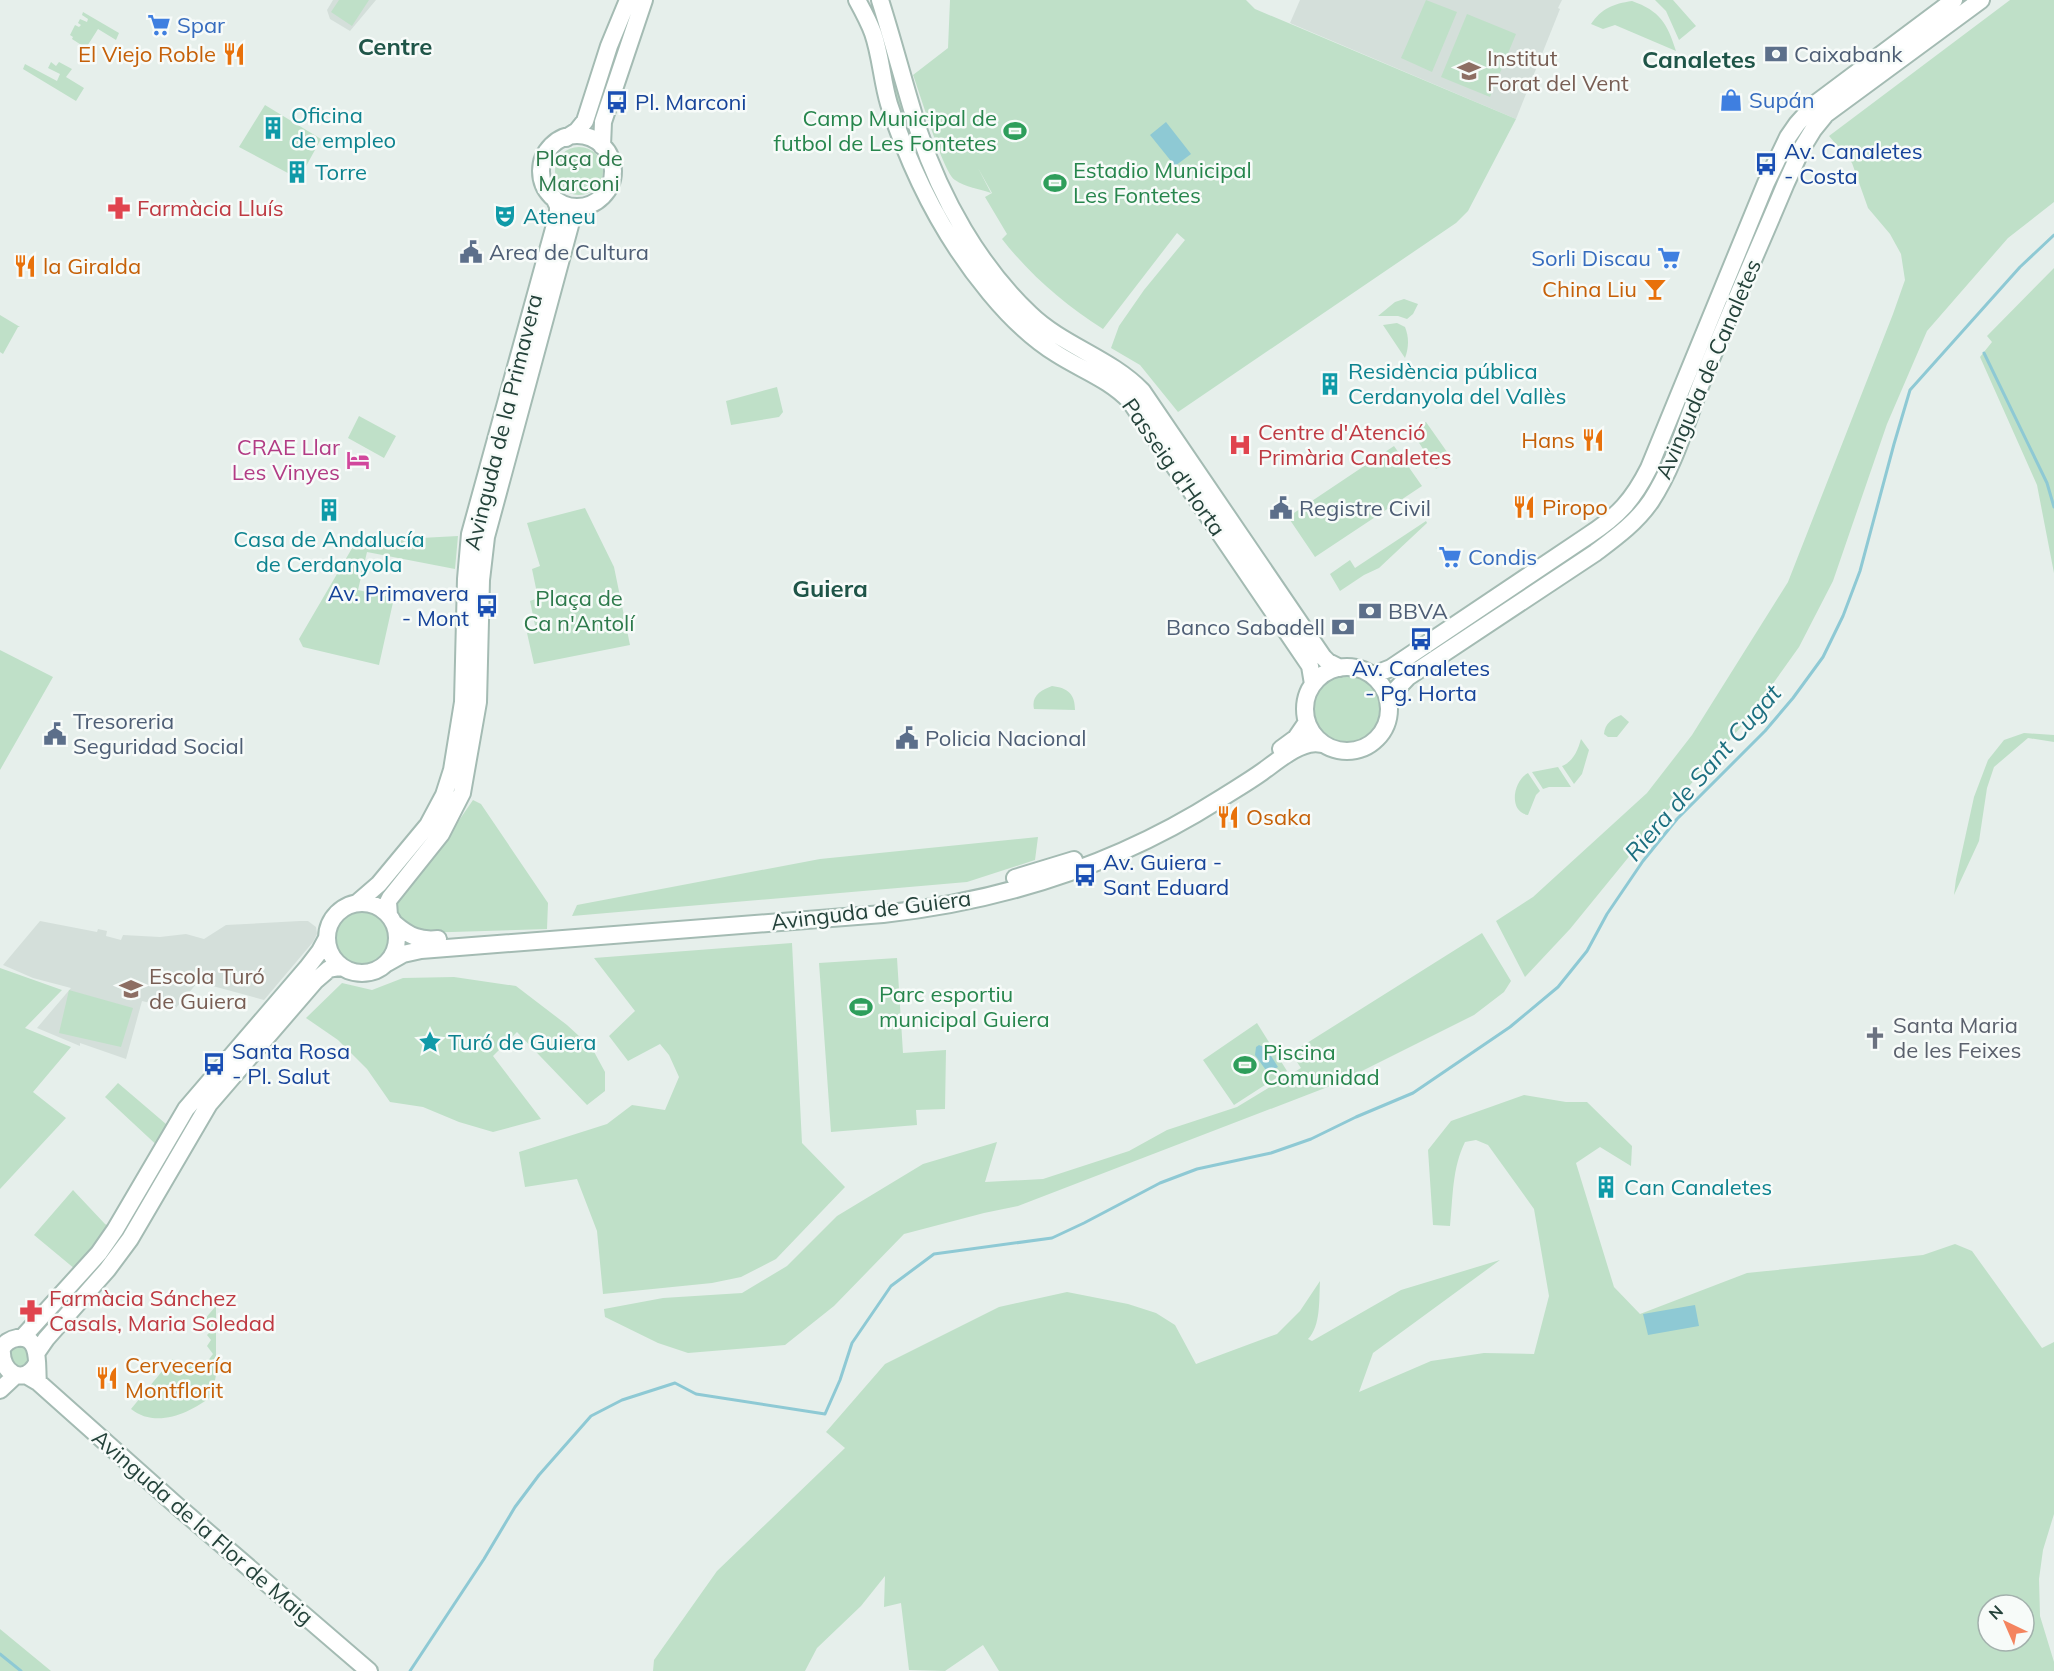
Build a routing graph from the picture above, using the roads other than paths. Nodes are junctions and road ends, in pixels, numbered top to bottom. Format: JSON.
{"nodes":[{"id":1,"x":628,"y":0,"type":"edge"},
{"id":2,"x":644,"y":0,"type":"edge"},
{"id":3,"x":857,"y":0,"type":"edge"},
{"id":4,"x":880,"y":0,"type":"edge"},
{"id":5,"x":1954,"y":0,"type":"edge"},
{"id":6,"x":1981,"y":0,"type":"edge"},
{"id":7,"x":1933,"y":15,"type":"junction"},
{"id":8,"x":1912,"y":51,"type":"junction"},
{"id":9,"x":566,"y":138,"type":"junction"},
{"id":10,"x":602,"y":146,"type":"junction"},
{"id":11,"x":554,"y":198,"type":"junction"},
{"id":12,"x":584,"y":207,"type":"junction"},
{"id":13,"x":1737,"y":254,"type":"junction"},
{"id":14,"x":1742,"y":287,"type":"junction"},
{"id":15,"x":1340,"y":668,"type":"junction"},
{"id":16,"x":1372,"y":675,"type":"junction"},
{"id":17,"x":1313,"y":684,"type":"junction"},
{"id":18,"x":1388,"y":698,"type":"junction"},
{"id":19,"x":1307,"y":722,"type":"junction"},
{"id":20,"x":1322,"y":744,"type":"junction"},
{"id":21,"x":357,"y":903,"type":"junction"},
{"id":22,"x":392,"y":920,"type":"junction"},
{"id":23,"x":327,"y":938,"type":"junction"},
{"id":24,"x":387,"y":963,"type":"junction"},
{"id":25,"x":340,"y":966,"type":"junction"},
{"id":26,"x":255,"y":1028,"type":"junction"},
{"id":27,"x":237,"y":1068,"type":"junction"},
{"id":28,"x":186,"y":1110,"type":"junction"},
{"id":29,"x":11,"y":1338,"type":"edge"},
{"id":30,"x":0,"y":1356,"type":"edge"},
{"id":31,"x":0,"y":1361,"type":"edge"},
{"id":32,"x":31,"y":1369,"type":"junction"},
{"id":33,"x":0,"y":1390,"type":"edge"},
{"id":34,"x":369,"y":1671,"type":"edge"}],
"edges":[{"from":1,"to":9,"type":"main road"},
{"from":2,"to":10,"type":"main road"},
{"from":3,"to":17,"type":"main road","name":"Passeig d'Horta"},
{"from":4,"to":15,"type":"main road","name":"Passeig d'Horta"},
{"from":5,"to":7,"type":"main road","name":"Avinguda de Canaletes"},
{"from":6,"to":8,"type":"main road","name":"Avinguda de Canaletes"},
{"from":7,"to":8,"type":"main road"},
{"from":7,"to":13,"type":"main road","name":"Avinguda de Canaletes"},
{"from":8,"to":14,"type":"main road","name":"Avinguda de Canaletes"},
{"from":9,"to":10,"type":"main road"},
{"from":9,"to":11,"type":"main road"},
{"from":10,"to":12,"type":"main road"},
{"from":11,"to":12,"type":"main road"},
{"from":11,"to":21,"type":"main road","name":"Avinguda de la Primavera"},
{"from":12,"to":22,"type":"main road","name":"Avinguda de la Primavera"},
{"from":13,"to":14,"type":"main road"},
{"from":13,"to":16,"type":"main road","name":"Avinguda de Canaletes"},
{"from":14,"to":18,"type":"main road","name":"Avinguda de Canaletes"},
{"from":15,"to":16,"type":"main road"},
{"from":15,"to":17,"type":"main road"},
{"from":16,"to":18,"type":"main road"},
{"from":17,"to":19,"type":"main road"},
{"from":18,"to":20,"type":"main road"},
{"from":19,"to":20,"type":"main road"},
{"from":19,"to":22,"type":"main road","name":"Avinguda de Guiera"},
{"from":20,"to":24,"type":"main road","name":"Avinguda de Guiera"},
{"from":21,"to":22,"type":"main road"},
{"from":21,"to":23,"type":"main road"},
{"from":22,"to":24,"type":"main road"},
{"from":23,"to":25,"type":"main road"},
{"from":23,"to":26,"type":"main road"},
{"from":24,"to":25,"type":"main road"},
{"from":25,"to":27,"type":"main road"},
{"from":26,"to":27,"type":"main road"},
{"from":26,"to":28,"type":"main road"},
{"from":27,"to":28,"type":"main road"},
{"from":27,"to":32,"type":"main road"},
{"from":28,"to":29,"type":"main road"},
{"from":29,"to":30,"type":"main road"},
{"from":29,"to":32,"type":"main road"},
{"from":30,"to":31,"type":"main road"},
{"from":31,"to":32,"type":"main road"},
{"from":32,"to":33,"type":"main road"},
{"from":32,"to":34,"type":"main road","name":"Avinguda de la Flor de Maig"}]}
